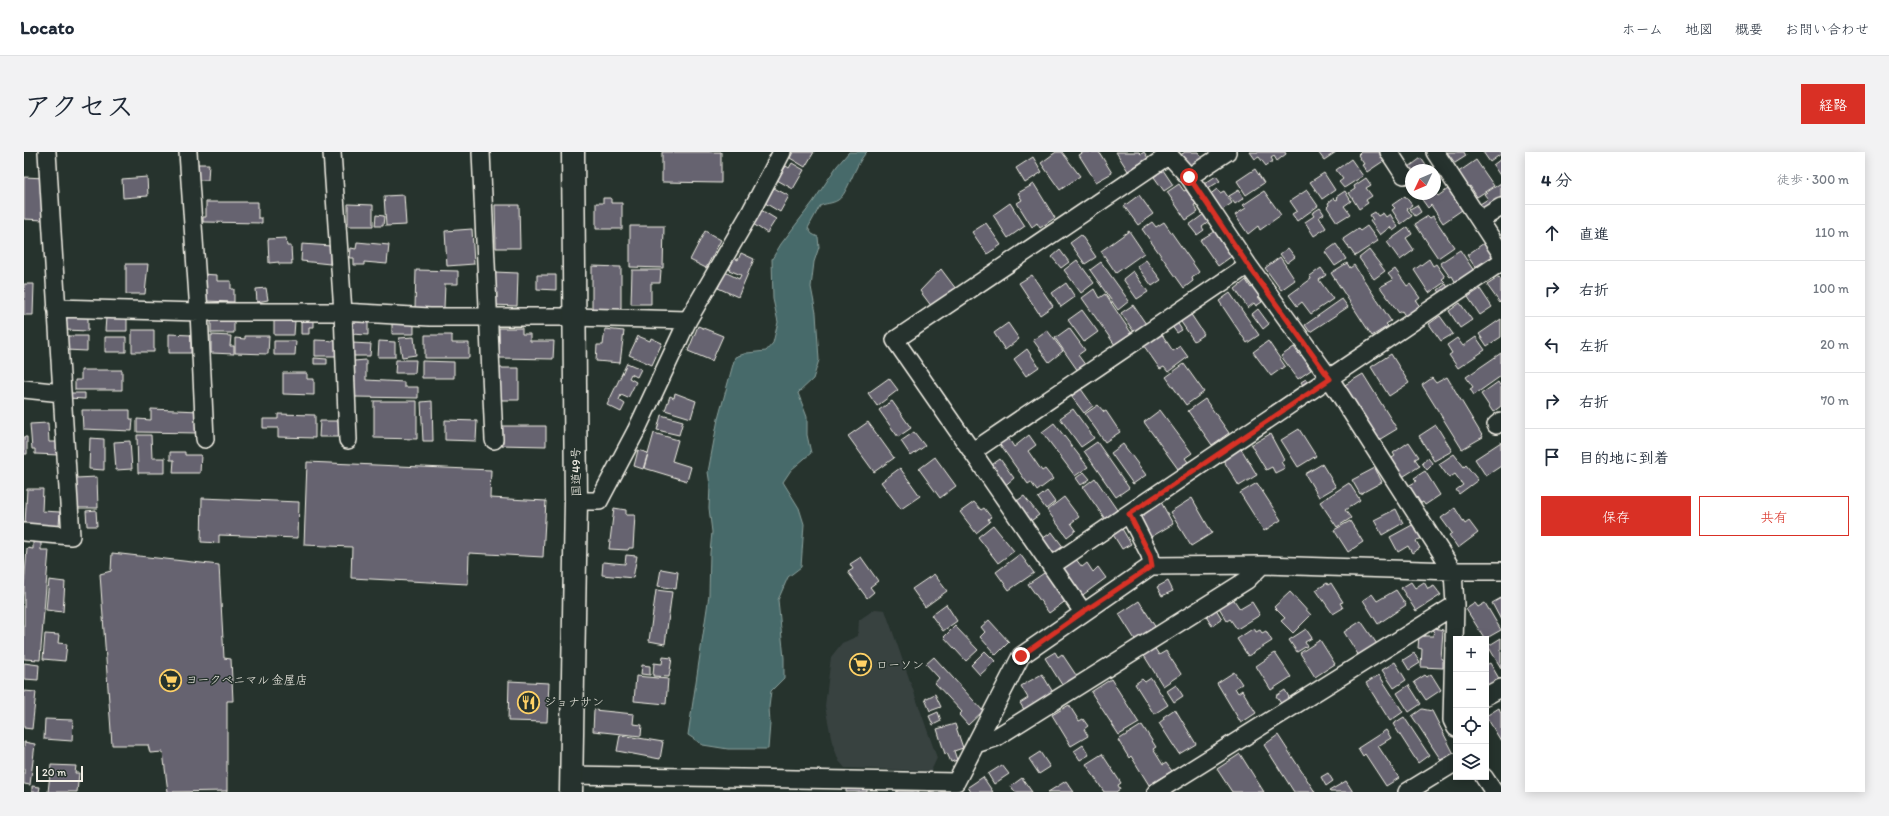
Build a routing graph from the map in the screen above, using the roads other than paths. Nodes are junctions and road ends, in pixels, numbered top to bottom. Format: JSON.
{"nodes":[{"id":1,"x":47,"y":152,"type":"edge"},
{"id":2,"x":188,"y":152,"type":"edge"},
{"id":3,"x":332,"y":152,"type":"edge"},
{"id":4,"x":481,"y":152,"type":"edge"},
{"id":5,"x":573,"y":152,"type":"edge"},
{"id":6,"x":782,"y":152,"type":"edge"},
{"id":7,"x":1227,"y":152,"type":"edge"},
{"id":8,"x":1388,"y":152,"type":"edge"},
{"id":9,"x":1435,"y":152,"type":"edge"},
{"id":10,"x":1404,"y":175,"type":"dead end"},
{"id":11,"x":1189,"y":177,"type":"junction"},
{"id":12,"x":1501,"y":207,"type":"edge"},
{"id":13,"x":1480,"y":220,"type":"junction"},
{"id":14,"x":1501,"y":253,"type":"edge"},
{"id":15,"x":1501,"y":262,"type":"edge"},
{"id":16,"x":1248,"y":265,"type":"junction"},
{"id":17,"x":56,"y":308,"type":"junction"},
{"id":18,"x":199,"y":312,"type":"junction"},
{"id":19,"x":343,"y":312,"type":"junction"},
{"id":20,"x":488,"y":317,"type":"junction"},
{"id":21,"x":573,"y":317,"type":"junction"},
{"id":22,"x":688,"y":320,"type":"junction"},
{"id":23,"x":1330,"y":379,"type":"junction"},
{"id":24,"x":24,"y":389,"type":"edge"},
{"id":25,"x":62,"y":393,"type":"junction"},
{"id":26,"x":205,"y":439,"type":"dead end"},
{"id":27,"x":348,"y":440,"type":"dead end"},
{"id":28,"x":494,"y":440,"type":"dead end"},
{"id":29,"x":972,"y":452,"type":"junction"},
{"id":30,"x":576,"y":501,"type":"junction"},
{"id":31,"x":1129,"y":514,"type":"junction"},
{"id":32,"x":24,"y":532,"type":"edge"},
{"id":33,"x":1262,"y":565,"type":"junction"},
{"id":34,"x":1051,"y":566,"type":"junction"},
{"id":35,"x":1152,"y":566,"type":"junction"},
{"id":36,"x":1453,"y":571,"type":"junction"},
{"id":37,"x":1501,"y":571,"type":"edge"},
{"id":38,"x":1455,"y":605,"type":"junction"},
{"id":39,"x":1083,"y":612,"type":"junction"},
{"id":40,"x":1501,"y":688,"type":"edge"},
{"id":41,"x":1489,"y":694,"type":"edge"},
{"id":42,"x":1455,"y":708,"type":"edge"},
{"id":43,"x":976,"y":744,"type":"junction"},
{"id":44,"x":1453,"y":764,"type":"edge"},
{"id":45,"x":1486,"y":780,"type":"edge"},
{"id":46,"x":572,"y":784,"type":"edge"},
{"id":47,"x":960,"y":787,"type":"edge"},
{"id":48,"x":1156,"y":792,"type":"edge"},
{"id":49,"x":1407,"y":792,"type":"edge"},
{"id":50,"x":1494,"y":792,"type":"edge"}],
"edges":[{"from":1,"to":17,"type":"street"},
{"from":2,"to":18,"type":"street"},
{"from":3,"to":19,"type":"street"},
{"from":4,"to":20,"type":"street"},
{"from":5,"to":21,"type":"highway","name":"国道49号"},
{"from":6,"to":22,"type":"street"},
{"from":7,"to":11,"type":"street"},
{"from":8,"to":10,"type":"street"},
{"from":9,"to":13,"type":"street"},
{"from":11,"to":16,"type":"street"},
{"from":11,"to":29,"type":"street"},
{"from":12,"to":13,"type":"street"},
{"from":13,"to":14,"type":"street"},
{"from":15,"to":23,"type":"street"},
{"from":16,"to":23,"type":"street"},
{"from":16,"to":29,"type":"street"},
{"from":17,"to":18,"type":"street"},
{"from":17,"to":25,"type":"street"},
{"from":18,"to":19,"type":"street"},
{"from":18,"to":26,"type":"street"},
{"from":19,"to":20,"type":"street"},
{"from":19,"to":27,"type":"street"},
{"from":20,"to":21,"type":"street"},
{"from":20,"to":28,"type":"street"},
{"from":21,"to":22,"type":"street"},
{"from":21,"to":30,"type":"highway","name":"国道49号"},
{"from":22,"to":30,"type":"street"},
{"from":23,"to":31,"type":"street"},
{"from":23,"to":36,"type":"street"},
{"from":24,"to":25,"type":"street"},
{"from":25,"to":32,"type":"street"},
{"from":29,"to":34,"type":"street"},
{"from":30,"to":46,"type":"highway","name":"国道49号"},
{"from":31,"to":34,"type":"street"},
{"from":31,"to":35,"type":"street"},
{"from":33,"to":35,"type":"street"},
{"from":33,"to":36,"type":"street"},
{"from":33,"to":43,"type":"street"},
{"from":34,"to":39,"type":"street"},
{"from":35,"to":39,"type":"street"},
{"from":36,"to":37,"type":"street"},
{"from":36,"to":38,"type":"street"},
{"from":38,"to":42,"type":"street"},
{"from":38,"to":48,"type":"street"},
{"from":39,"to":43,"type":"street"},
{"from":40,"to":41,"type":"street"},
{"from":43,"to":47,"type":"street"},
{"from":44,"to":49,"type":"street"},
{"from":45,"to":50,"type":"street"},
{"from":46,"to":47,"type":"street"}]}
